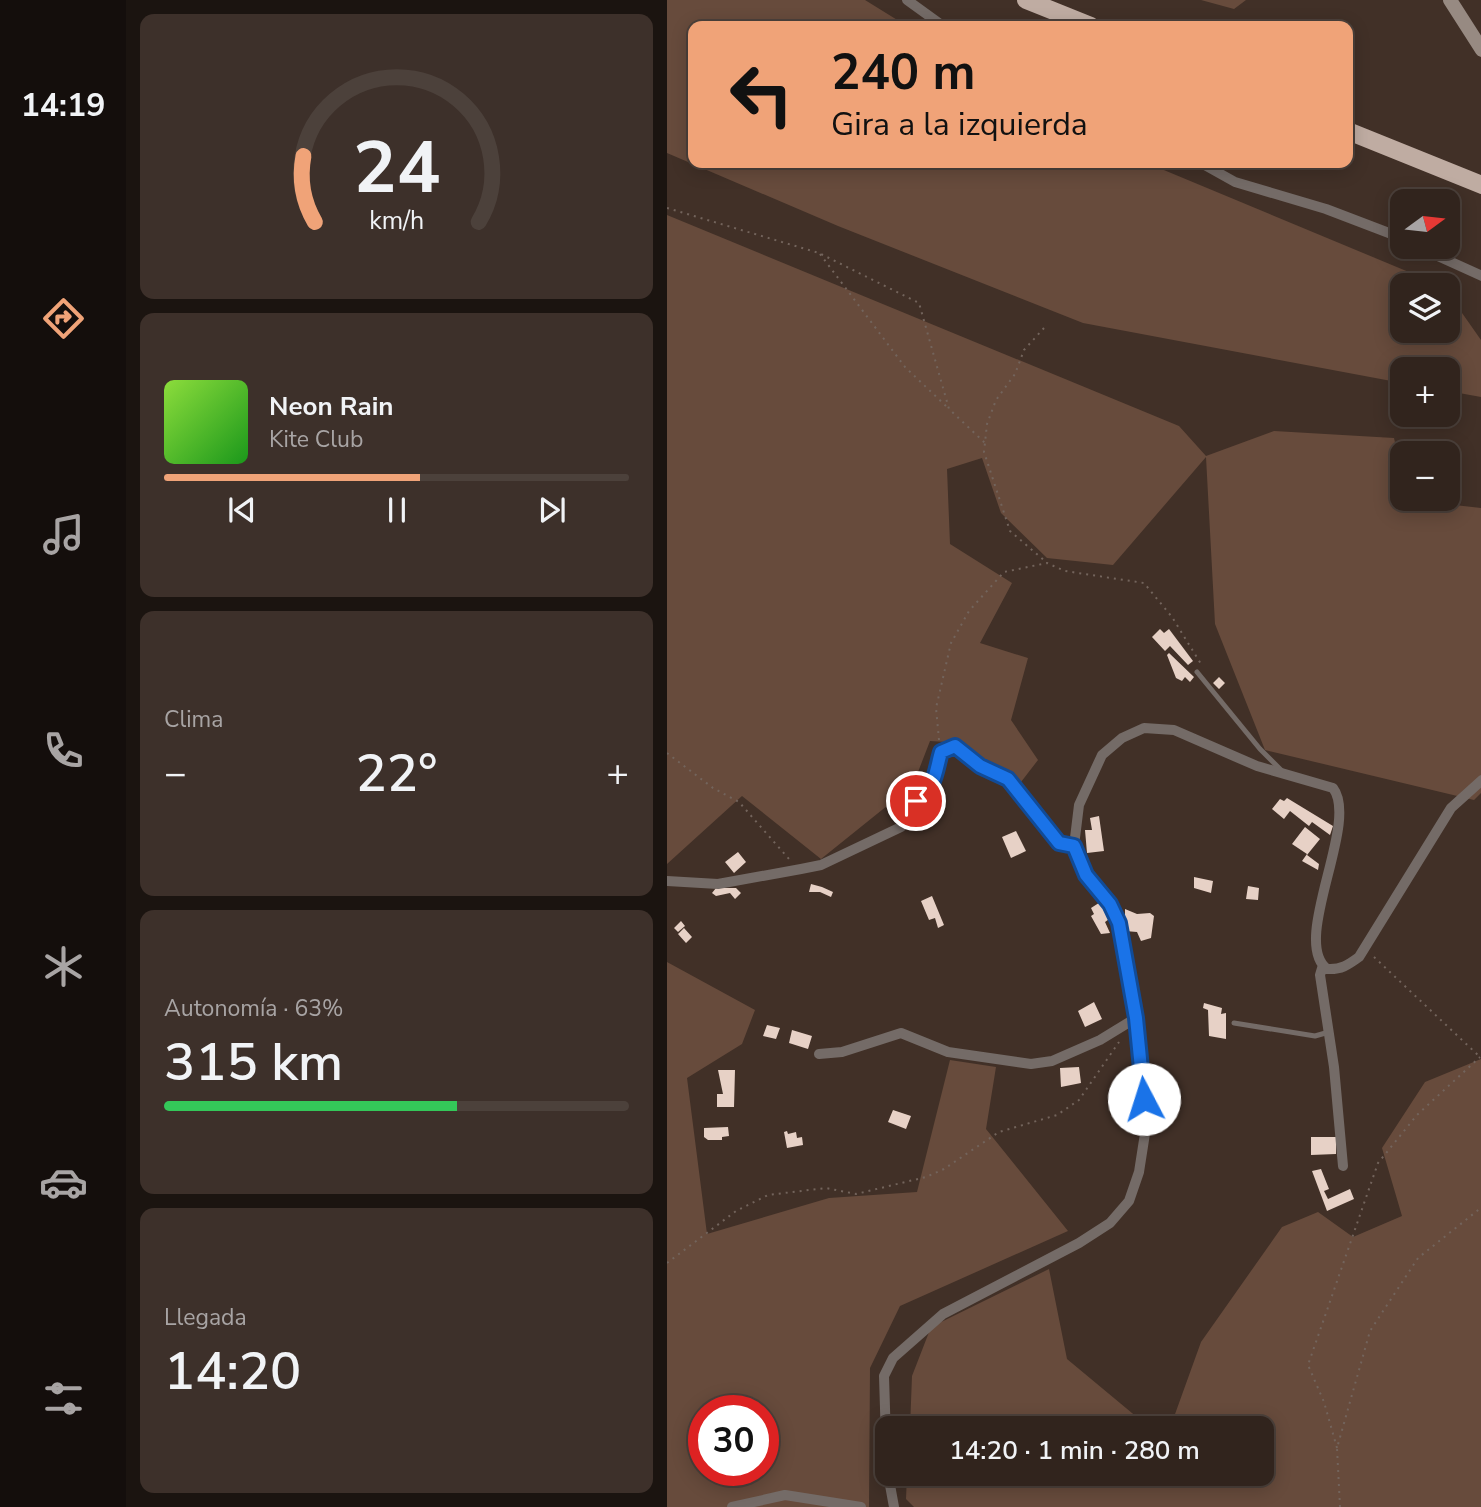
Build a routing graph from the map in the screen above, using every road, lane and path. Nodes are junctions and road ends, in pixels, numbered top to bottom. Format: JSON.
{"nodes":[{"id":1,"x":907,"y":0,"type":"edge"},
{"id":2,"x":1026,"y":0,"type":"edge"},
{"id":3,"x":1450,"y":0,"type":"edge"},
{"id":4,"x":936,"y":21,"type":"edge"},
{"id":5,"x":1078,"y":21,"type":"edge"},
{"id":6,"x":1481,"y":50,"type":"edge"},
{"id":7,"x":1353,"y":133,"type":"edge"},
{"id":8,"x":1210,"y":168,"type":"edge"},
{"id":9,"x":1481,"y":185,"type":"edge"},
{"id":10,"x":667,"y":208,"type":"edge"},
{"id":11,"x":1390,"y":233,"type":"edge"},
{"id":12,"x":819,"y":253,"type":"junction"},
{"id":13,"x":1445,"y":259,"type":"edge"},
{"id":14,"x":1481,"y":275,"type":"edge"},
{"id":15,"x":1044,"y":328,"type":"dead end"},
{"id":16,"x":949,"y":409,"type":"junction"},
{"id":17,"x":985,"y":443,"type":"junction"},
{"id":18,"x":1047,"y":563,"type":"junction"},
{"id":19,"x":1197,"y":672,"type":"dead end"},
{"id":20,"x":1208,"y":685,"type":"junction"},
{"id":21,"x":941,"y":752,"type":"junction"},
{"id":22,"x":667,"y":753,"type":"edge"},
{"id":23,"x":1287,"y":776,"type":"junction"},
{"id":24,"x":1481,"y":780,"type":"edge"},
{"id":25,"x":1074,"y":846,"type":"junction"},
{"id":26,"x":801,"y":869,"type":"junction"},
{"id":27,"x":667,"y":881,"type":"edge"},
{"id":28,"x":1359,"y":957,"type":"junction"},
{"id":29,"x":1323,"y":965,"type":"junction"},
{"id":30,"x":1136,"y":1018,"type":"junction"},
{"id":31,"x":1233,"y":1023,"type":"dead end"},
{"id":32,"x":1123,"y":1024,"type":"junction"},
{"id":33,"x":1329,"y":1032,"type":"junction"},
{"id":34,"x":819,"y":1054,"type":"dead end"},
{"id":35,"x":1481,"y":1056,"type":"edge"},
{"id":36,"x":1343,"y":1166,"type":"dead end"},
{"id":37,"x":1481,"y":1207,"type":"edge"},
{"id":38,"x":667,"y":1263,"type":"edge"},
{"id":39,"x":885,"y":1416,"type":"edge"},
{"id":40,"x":1337,"y":1448,"type":"junction"},
{"id":41,"x":890,"y":1486,"type":"edge"},
{"id":42,"x":732,"y":1507,"type":"edge"},
{"id":43,"x":861,"y":1507,"type":"edge"},
{"id":44,"x":894,"y":1507,"type":"edge"},
{"id":45,"x":1340,"y":1507,"type":"edge"}],
"edges":[{"from":1,"to":4,"type":"street"},
{"from":2,"to":5,"type":"highway"},
{"from":3,"to":6,"type":"main road"},
{"from":7,"to":9,"type":"highway"},
{"from":8,"to":11,"type":"street"},
{"from":10,"to":12,"type":"path"},
{"from":12,"to":16,"type":"path"},
{"from":12,"to":16,"type":"path"},
{"from":13,"to":14,"type":"street"},
{"from":15,"to":17,"type":"path"},
{"from":16,"to":17,"type":"path"},
{"from":17,"to":18,"type":"path"},
{"from":18,"to":20,"type":"path"},
{"from":18,"to":21,"type":"path"},
{"from":19,"to":20,"type":"lane"},
{"from":20,"to":23,"type":"lane"},
{"from":21,"to":25,"type":"street"},
{"from":21,"to":26,"type":"street"},
{"from":22,"to":26,"type":"path"},
{"from":23,"to":25,"type":"street"},
{"from":23,"to":29,"type":"street"},
{"from":24,"to":28,"type":"street"},
{"from":25,"to":30,"type":"street"},
{"from":26,"to":27,"type":"street"},
{"from":28,"to":29,"type":"street"},
{"from":28,"to":35,"type":"path"},
{"from":29,"to":33,"type":"street"},
{"from":30,"to":32,"type":"street"},
{"from":30,"to":39,"type":"street"},
{"from":31,"to":33,"type":"lane"},
{"from":32,"to":34,"type":"street"},
{"from":32,"to":38,"type":"path"},
{"from":33,"to":36,"type":"street"},
{"from":35,"to":40,"type":"path"},
{"from":37,"to":40,"type":"path"},
{"from":40,"to":45,"type":"path"},
{"from":41,"to":44,"type":"street"},
{"from":42,"to":43,"type":"street"}]}
